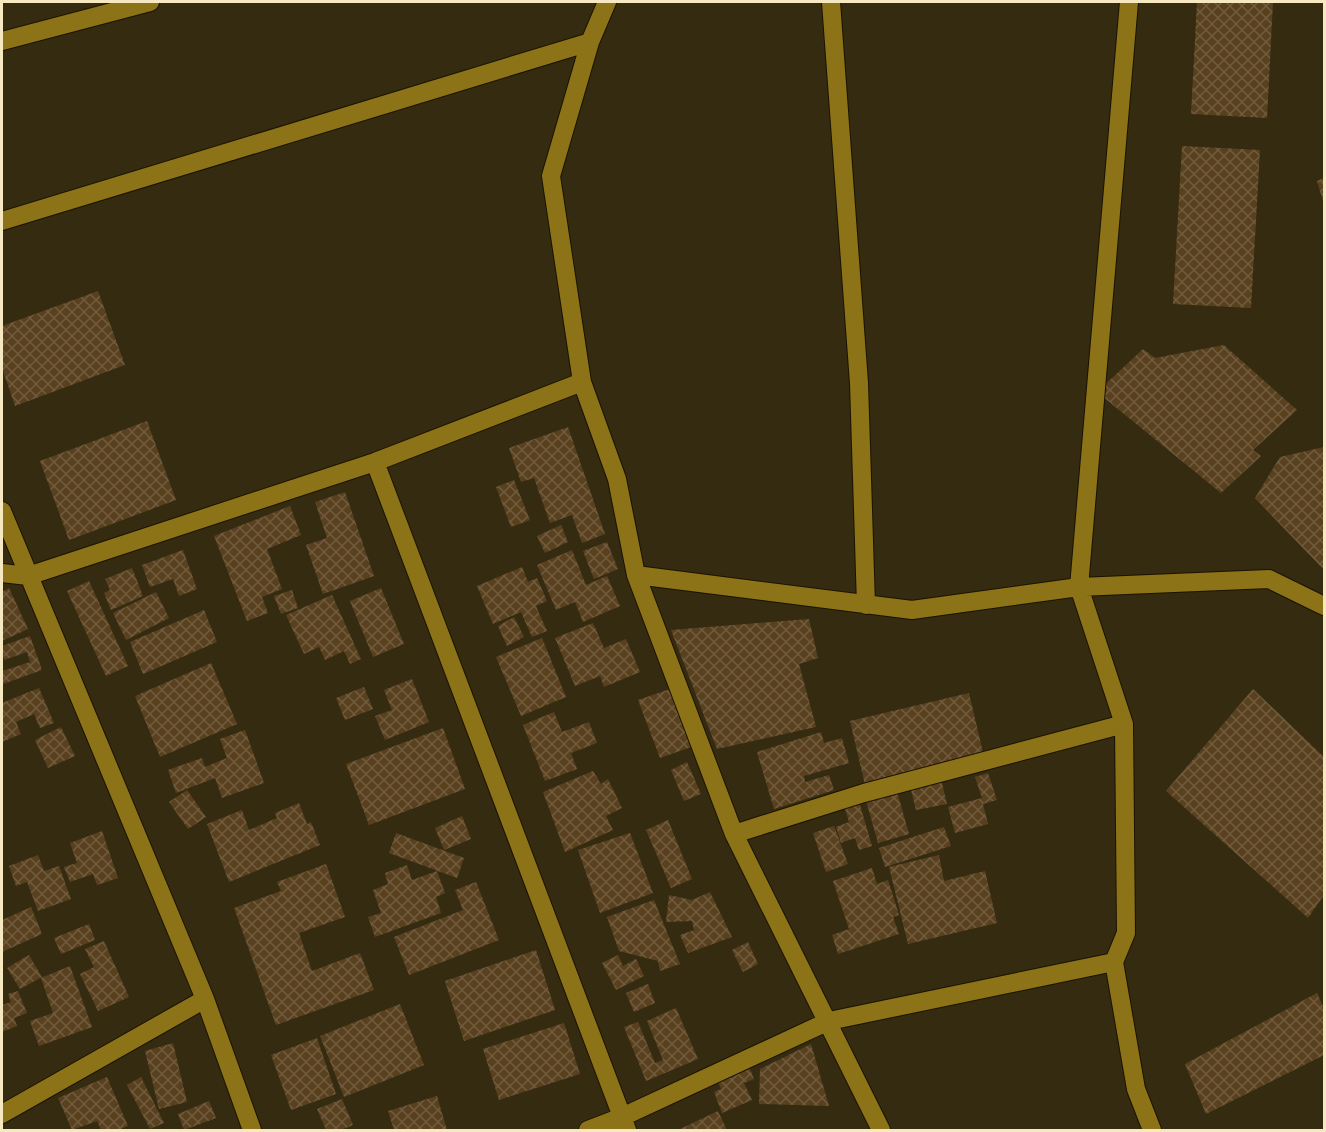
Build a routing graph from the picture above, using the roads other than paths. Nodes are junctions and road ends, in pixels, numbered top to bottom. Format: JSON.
{"nodes":[{"id":1,"x":150,"y":2,"type":"edge"},
{"id":2,"x":607,"y":2,"type":"edge"},
{"id":3,"x":831,"y":2,"type":"edge"},
{"id":4,"x":1129,"y":2,"type":"edge"},
{"id":5,"x":2,"y":40,"type":"edge"},
{"id":6,"x":590,"y":42,"type":"junction"},
{"id":7,"x":2,"y":221,"type":"edge"},
{"id":8,"x":582,"y":382,"type":"junction"},
{"id":9,"x":375,"y":462,"type":"junction"},
{"id":10,"x":2,"y":512,"type":"edge"},
{"id":11,"x":2,"y":573,"type":"edge"},
{"id":12,"x":636,"y":575,"type":"junction"},
{"id":13,"x":28,"y":576,"type":"junction"},
{"id":14,"x":1079,"y":587,"type":"junction"},
{"id":15,"x":866,"y":605,"type":"junction"},
{"id":16,"x":1324,"y":606,"type":"edge"},
{"id":17,"x":1124,"y":724,"type":"junction"},
{"id":18,"x":735,"y":834,"type":"junction"},
{"id":19,"x":1114,"y":962,"type":"junction"},
{"id":20,"x":205,"y":999,"type":"junction"},
{"id":21,"x":829,"y":1021,"type":"junction"},
{"id":22,"x":2,"y":1114,"type":"edge"},
{"id":23,"x":625,"y":1124,"type":"edge"},
{"id":24,"x":252,"y":1131,"type":"edge"},
{"id":25,"x":588,"y":1131,"type":"edge"},
{"id":26,"x":881,"y":1131,"type":"edge"},
{"id":27,"x":1152,"y":1131,"type":"edge"}],
"edges":[{"from":1,"to":5,"type":"street"},
{"from":2,"to":6,"type":"street"},
{"from":3,"to":15,"type":"street"},
{"from":4,"to":14,"type":"street"},
{"from":6,"to":7,"type":"street"},
{"from":6,"to":8,"type":"street"},
{"from":8,"to":9,"type":"street"},
{"from":8,"to":12,"type":"street"},
{"from":9,"to":13,"type":"street"},
{"from":9,"to":23,"type":"street"},
{"from":10,"to":13,"type":"street"},
{"from":11,"to":13,"type":"street"},
{"from":12,"to":15,"type":"street"},
{"from":12,"to":18,"type":"street"},
{"from":13,"to":20,"type":"street"},
{"from":14,"to":15,"type":"street"},
{"from":14,"to":16,"type":"street"},
{"from":14,"to":17,"type":"street"},
{"from":17,"to":18,"type":"street"},
{"from":17,"to":19,"type":"street"},
{"from":18,"to":21,"type":"street"},
{"from":19,"to":21,"type":"street"},
{"from":19,"to":27,"type":"street"},
{"from":20,"to":22,"type":"street"},
{"from":20,"to":24,"type":"street"},
{"from":21,"to":23,"type":"street"},
{"from":21,"to":26,"type":"street"},
{"from":23,"to":25,"type":"street"}]}
